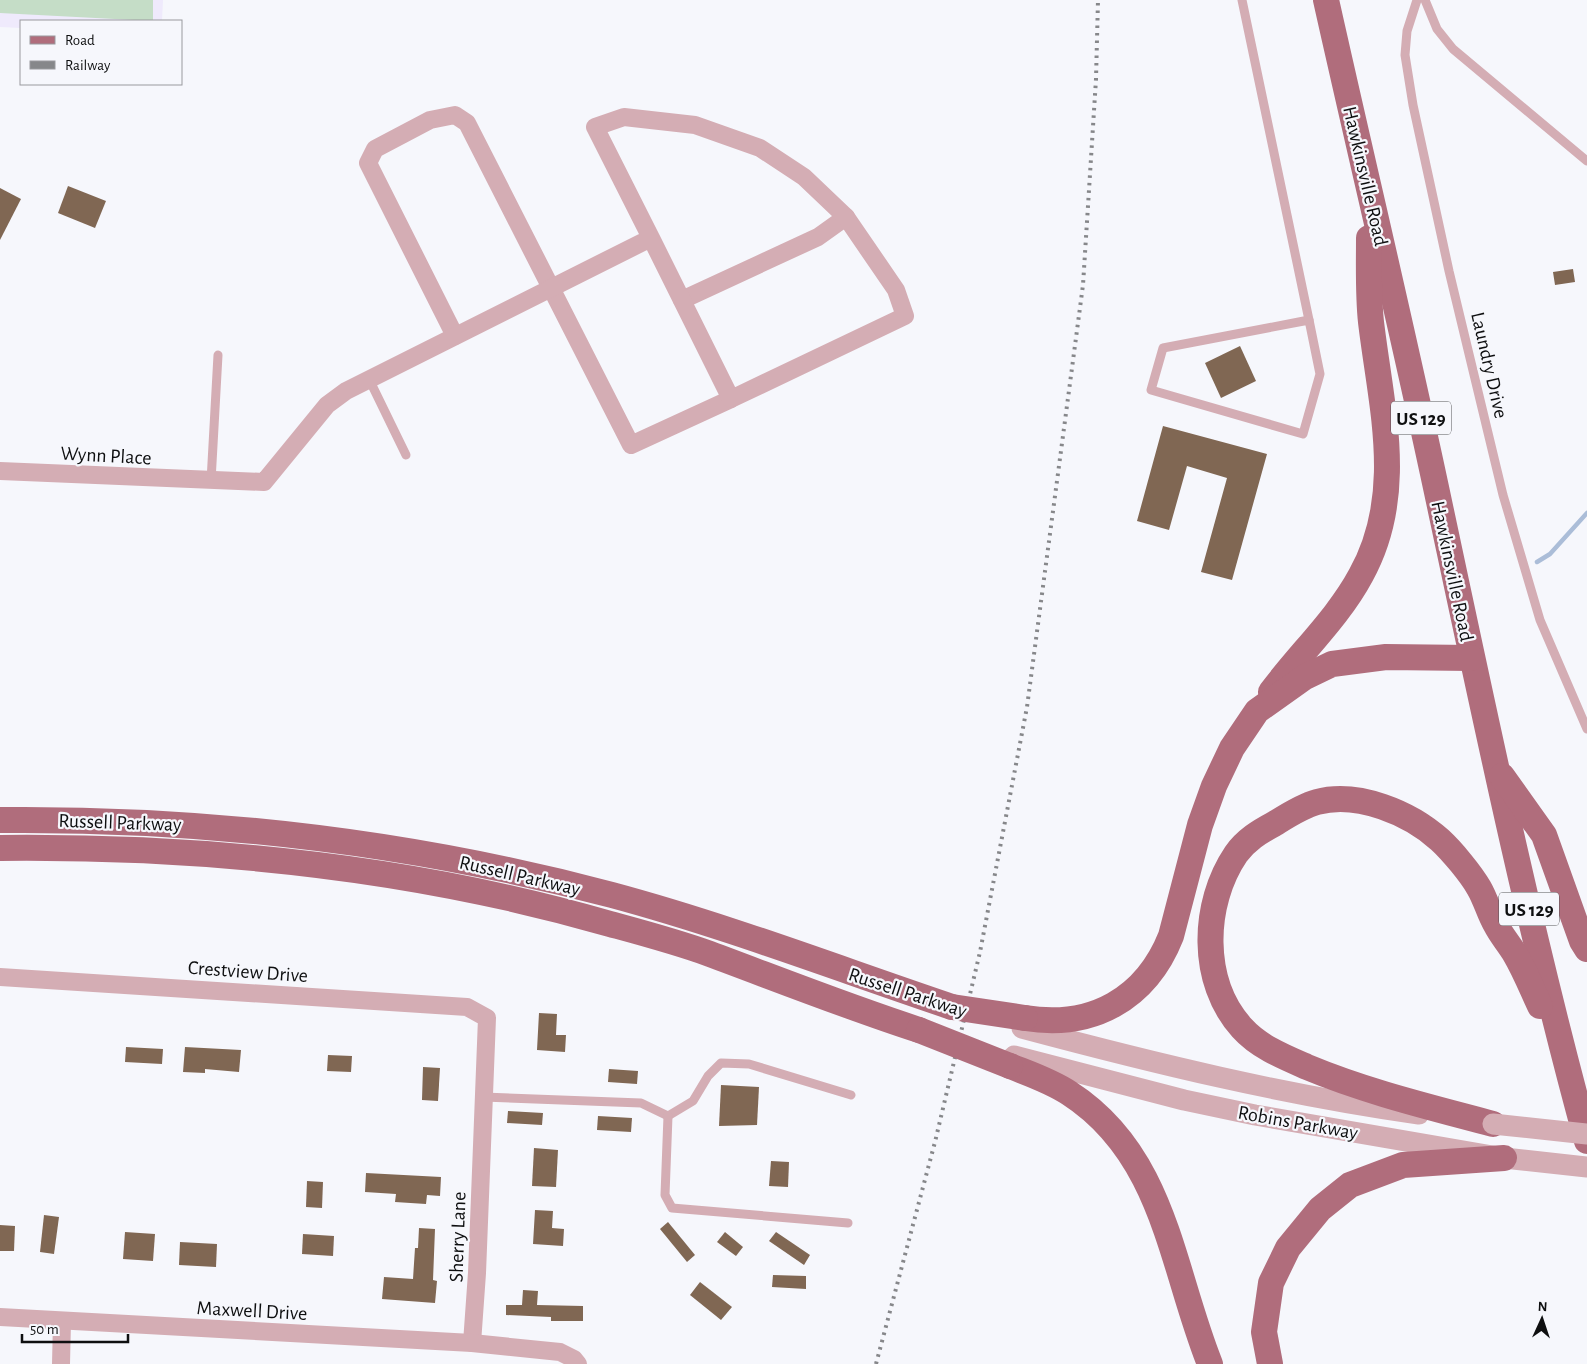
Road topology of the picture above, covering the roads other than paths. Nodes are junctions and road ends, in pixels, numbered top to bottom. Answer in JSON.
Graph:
{"nodes":[{"id":1,"x":1242,"y":0,"type":"edge"},
{"id":2,"x":1326,"y":0,"type":"edge"},
{"id":3,"x":1417,"y":0,"type":"edge"},
{"id":4,"x":1426,"y":0,"type":"edge"},
{"id":5,"x":1587,"y":161,"type":"edge"},
{"id":6,"x":1367,"y":177,"type":"junction"},
{"id":7,"x":846,"y":217,"type":"junction"},
{"id":8,"x":651,"y":238,"type":"junction"},
{"id":9,"x":551,"y":288,"type":"junction"},
{"id":10,"x":682,"y":300,"type":"junction"},
{"id":11,"x":1309,"y":320,"type":"junction"},
{"id":12,"x":455,"y":336,"type":"junction"},
{"id":13,"x":218,"y":355,"type":"dead end"},
{"id":14,"x":369,"y":379,"type":"junction"},
{"id":15,"x":731,"y":399,"type":"junction"},
{"id":16,"x":406,"y":455,"type":"dead end"},
{"id":17,"x":0,"y":471,"type":"edge"},
{"id":18,"x":211,"y":482,"type":"junction"},
{"id":19,"x":1471,"y":658,"type":"junction"},
{"id":20,"x":1257,"y":711,"type":"junction"},
{"id":21,"x":1587,"y":729,"type":"edge"},
{"id":22,"x":1494,"y":765,"type":"junction"},
{"id":23,"x":0,"y":820,"type":"edge"},
{"id":24,"x":0,"y":848,"type":"edge"},
{"id":25,"x":1587,"y":949,"type":"edge"},
{"id":26,"x":0,"y":978,"type":"edge"},
{"id":27,"x":487,"y":1022,"type":"joint"},
{"id":28,"x":1023,"y":1023,"type":"junction"},
{"id":29,"x":1563,"y":1053,"type":"junction"},
{"id":30,"x":1012,"y":1061,"type":"junction"},
{"id":31,"x":851,"y":1095,"type":"dead end"},
{"id":32,"x":484,"y":1097,"type":"junction"},
{"id":33,"x":668,"y":1116,"type":"junction"},
{"id":34,"x":1493,"y":1124,"type":"junction"},
{"id":35,"x":1587,"y":1134,"type":"edge"},
{"id":36,"x":1587,"y":1141,"type":"edge"},
{"id":37,"x":1504,"y":1158,"type":"junction"},
{"id":38,"x":1587,"y":1167,"type":"edge"},
{"id":39,"x":848,"y":1223,"type":"dead end"},
{"id":40,"x":0,"y":1317,"type":"edge"},
{"id":41,"x":62,"y":1321,"type":"junction"},
{"id":42,"x":472,"y":1343,"type":"junction"},
{"id":43,"x":61,"y":1364,"type":"edge"},
{"id":44,"x":578,"y":1364,"type":"edge"},
{"id":45,"x":1210,"y":1364,"type":"edge"},
{"id":46,"x":1270,"y":1364,"type":"edge"}],
"edges":[{"from":1,"to":11,"type":"lane"},
{"from":2,"to":6,"type":"main road","name":"Hawkinsville Road","number":"US 129"},
{"from":3,"to":21,"type":"lane","name":"Laundry Drive"},
{"from":4,"to":5,"type":"lane"},
{"from":6,"to":19,"type":"main road","name":"Hawkinsville Road","number":"US 129"},
{"from":6,"to":20,"type":"main road","name":"Russell Parkway"},
{"from":7,"to":8,"type":"street"},
{"from":7,"to":10,"type":"street"},
{"from":7,"to":15,"type":"street"},
{"from":8,"to":9,"type":"street"},
{"from":8,"to":10,"type":"street"},
{"from":9,"to":12,"type":"street"},
{"from":9,"to":12,"type":"street"},
{"from":9,"to":15,"type":"street"},
{"from":10,"to":15,"type":"street"},
{"from":11,"to":11,"type":"lane"},
{"from":12,"to":14,"type":"street"},
{"from":13,"to":18,"type":"lane"},
{"from":14,"to":16,"type":"lane"},
{"from":14,"to":18,"type":"street","name":"Wynn Place"},
{"from":17,"to":18,"type":"street","name":"Wynn Place"},
{"from":19,"to":20,"type":"main road"},
{"from":19,"to":22,"type":"main road","name":"Hawkinsville Road","number":"US 129"},
{"from":20,"to":28,"type":"main road","name":"Russell Parkway"},
{"from":22,"to":25,"type":"main road"},
{"from":22,"to":29,"type":"main road","name":"Hawkinsville Road","number":"US 129"},
{"from":23,"to":28,"type":"main road","name":"Russell Parkway","bridge":true},
{"from":24,"to":30,"type":"main road","name":"Russell Parkway","bridge":true},
{"from":26,"to":27,"type":"street","name":"Crestview Drive"},
{"from":27,"to":32,"type":"street","name":"Sherry Lane"},
{"from":28,"to":34,"type":"street","name":"Robins Parkway"},
{"from":29,"to":34,"type":"main road"},
{"from":29,"to":36,"type":"main road","name":"Hawkinsville Road","number":"US 129"},
{"from":30,"to":37,"type":"street","name":"Robins Parkway"},
{"from":30,"to":45,"type":"main road","name":"Russell Parkway"},
{"from":31,"to":33,"type":"lane"},
{"from":32,"to":33,"type":"lane"},
{"from":32,"to":42,"type":"street","name":"Sherry Lane"},
{"from":33,"to":39,"type":"lane"},
{"from":34,"to":35,"type":"street","name":"Robins Parkway","bridge":true},
{"from":37,"to":38,"type":"street","name":"Robins Parkway"},
{"from":37,"to":46,"type":"main road"},
{"from":40,"to":41,"type":"street","name":"Maxwell Drive"},
{"from":41,"to":42,"type":"street","name":"Maxwell Drive"},
{"from":41,"to":43,"type":"street"},
{"from":42,"to":44,"type":"street"}]}
